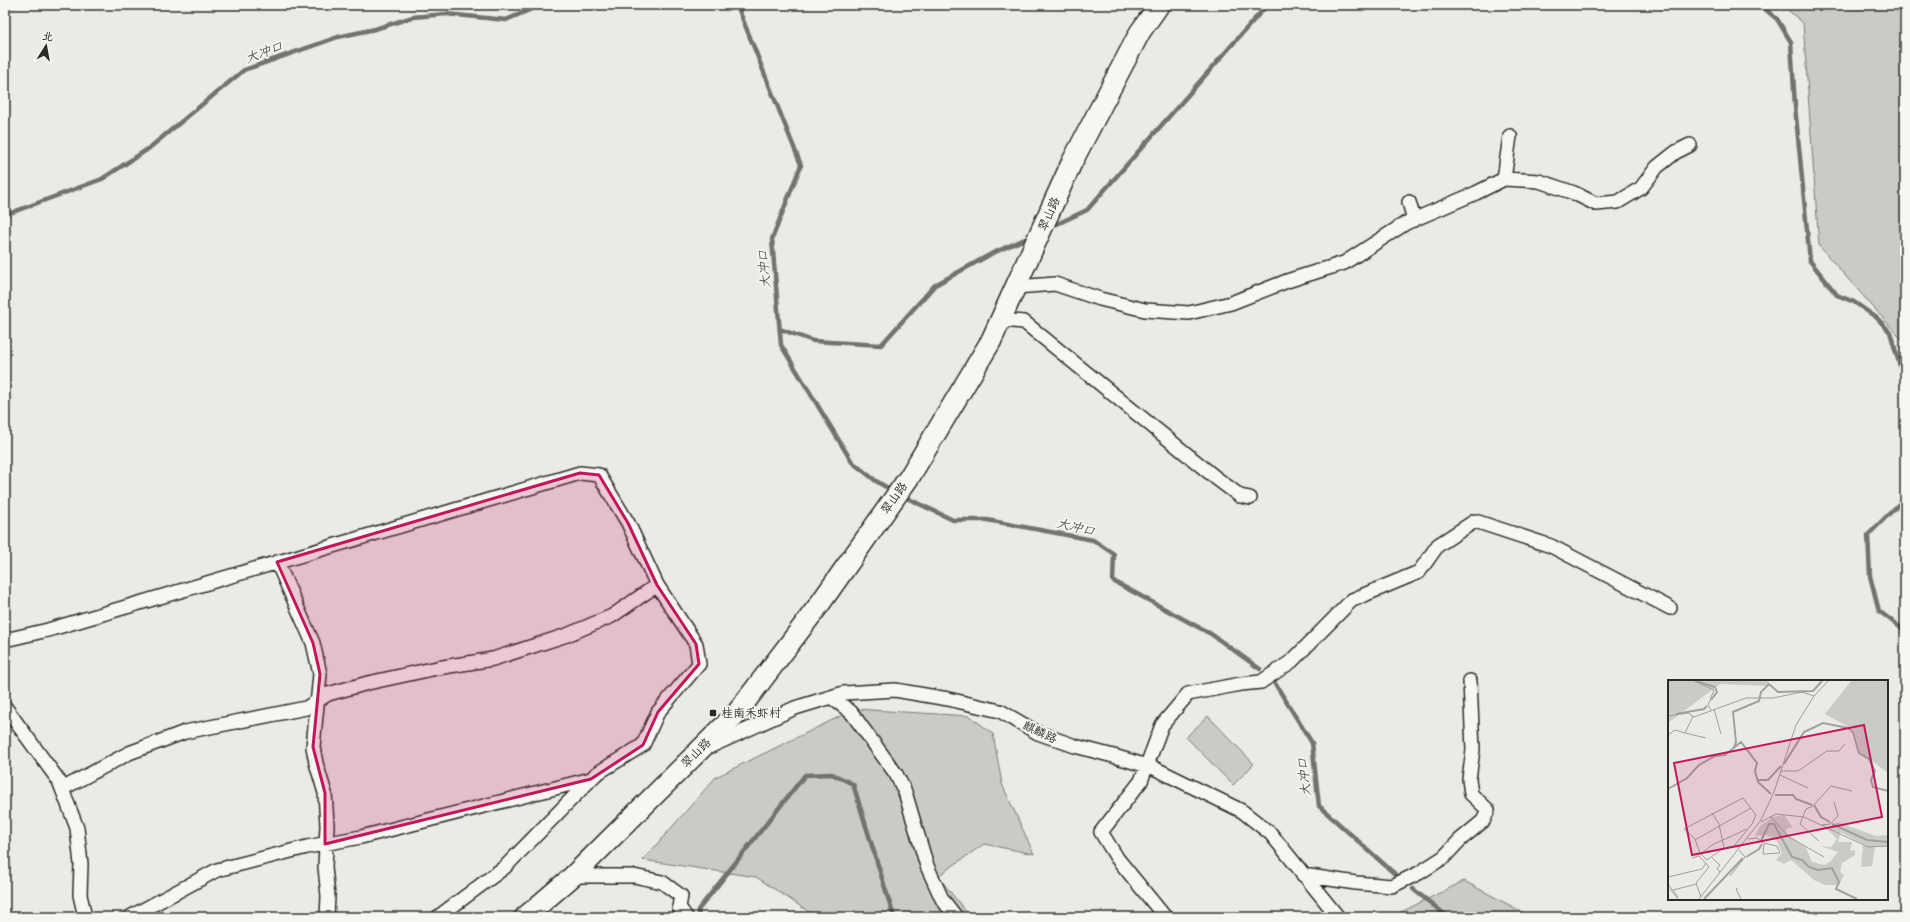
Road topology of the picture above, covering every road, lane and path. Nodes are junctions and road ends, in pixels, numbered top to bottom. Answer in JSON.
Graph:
{"nodes":[{"id":1,"x":1159,"y":5,"type":"edge"},
{"id":2,"x":1510,"y":136,"type":"dead end"},
{"id":3,"x":1690,"y":144,"type":"dead end"},
{"id":4,"x":1504,"y":179,"type":"junction"},
{"id":5,"x":1409,"y":202,"type":"dead end"},
{"id":6,"x":1414,"y":220,"type":"junction"},
{"id":7,"x":1016,"y":287,"type":"junction"},
{"id":8,"x":1001,"y":320,"type":"junction"},
{"id":9,"x":1250,"y":498,"type":"dead end"},
{"id":10,"x":277,"y":562,"type":"junction"},
{"id":11,"x":658,"y":585,"type":"junction"},
{"id":12,"x":1670,"y":608,"type":"dead end"},
{"id":13,"x":5,"y":640,"type":"edge"},
{"id":14,"x":1470,"y":681,"type":"dead end"},
{"id":15,"x":831,"y":697,"type":"junction"},
{"id":16,"x":318,"y":700,"type":"junction"},
{"id":17,"x":5,"y":707,"type":"edge"},
{"id":18,"x":698,"y":752,"type":"junction"},
{"id":19,"x":1147,"y":766,"type":"junction"},
{"id":20,"x":591,"y":779,"type":"junction"},
{"id":21,"x":62,"y":789,"type":"junction"},
{"id":22,"x":325,"y":844,"type":"junction"},
{"id":23,"x":1303,"y":875,"type":"junction"},
{"id":24,"x":573,"y":876,"type":"junction"},
{"id":25,"x":85,"y":917,"type":"edge"},
{"id":26,"x":130,"y":917,"type":"edge"},
{"id":27,"x":327,"y":917,"type":"edge"},
{"id":28,"x":438,"y":917,"type":"edge"},
{"id":29,"x":525,"y":917,"type":"edge"},
{"id":30,"x":686,"y":917,"type":"edge"},
{"id":31,"x":956,"y":917,"type":"edge"},
{"id":32,"x":1165,"y":917,"type":"edge"},
{"id":33,"x":1338,"y":917,"type":"edge"}],
"edges":[{"from":1,"to":7,"type":"main road","name":"翠山路"},
{"from":2,"to":4,"type":"street"},
{"from":3,"to":4,"type":"street"},
{"from":4,"to":6,"type":"street"},
{"from":5,"to":6,"type":"street"},
{"from":6,"to":7,"type":"street"},
{"from":7,"to":8,"type":"main road","name":"翠山路"},
{"from":8,"to":9,"type":"street"},
{"from":8,"to":18,"type":"main road","name":"翠山路"},
{"from":10,"to":11,"type":"street"},
{"from":10,"to":13,"type":"street"},
{"from":10,"to":16,"type":"street"},
{"from":11,"to":16,"type":"street"},
{"from":11,"to":20,"type":"street"},
{"from":12,"to":19,"type":"street"},
{"from":14,"to":23,"type":"street"},
{"from":15,"to":18,"type":"street","name":"麒麟路"},
{"from":15,"to":19,"type":"street","name":"麒麟路"},
{"from":15,"to":31,"type":"street"},
{"from":16,"to":21,"type":"street"},
{"from":16,"to":22,"type":"street"},
{"from":17,"to":21,"type":"street"},
{"from":18,"to":24,"type":"main road","name":"翠山路"},
{"from":19,"to":23,"type":"street","name":"麒麟路"},
{"from":19,"to":32,"type":"street"},
{"from":20,"to":22,"type":"street"},
{"from":20,"to":28,"type":"street"},
{"from":21,"to":25,"type":"street"},
{"from":22,"to":26,"type":"street"},
{"from":22,"to":27,"type":"street"},
{"from":23,"to":33,"type":"street","name":"麒麟路"},
{"from":24,"to":29,"type":"main road","name":"翠山路"},
{"from":24,"to":30,"type":"street"}]}
